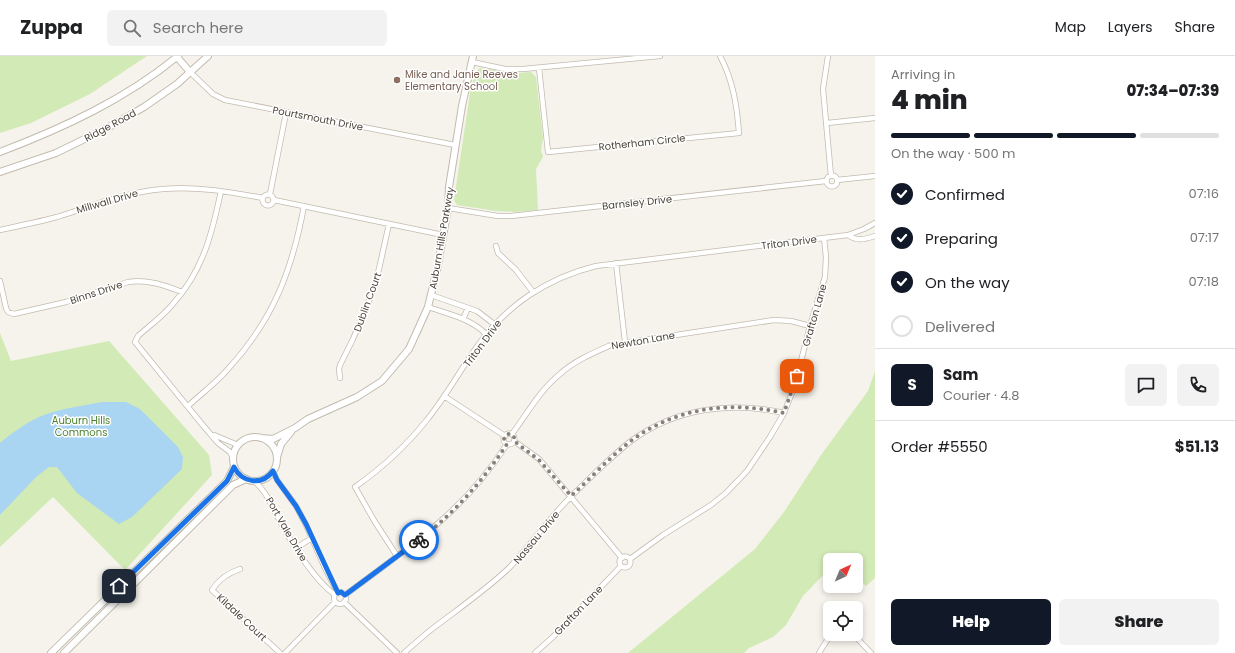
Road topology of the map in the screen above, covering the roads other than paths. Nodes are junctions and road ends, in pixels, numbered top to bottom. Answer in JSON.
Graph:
{"nodes":[{"id":1,"x":178,"y":56,"type":"edge"},
{"id":2,"x":208,"y":56,"type":"edge"},
{"id":3,"x":660,"y":56,"type":"edge"},
{"id":4,"x":720,"y":56,"type":"edge"},
{"id":5,"x":828,"y":56,"type":"edge"},
{"id":6,"x":472,"y":59,"type":"edge"},
{"id":7,"x":539,"y":68,"type":"junction"},
{"id":8,"x":190,"y":72,"type":"junction"},
{"id":9,"x":286,"y":113,"type":"junction"},
{"id":10,"x":875,"y":118,"type":"edge"},
{"id":11,"x":826,"y":124,"type":"junction"},
{"id":12,"x":455,"y":145,"type":"junction"},
{"id":13,"x":0,"y":152,"type":"edge"},
{"id":14,"x":0,"y":172,"type":"edge"},
{"id":15,"x":831,"y":176,"type":"junction"},
{"id":16,"x":875,"y":176,"type":"edge"},
{"id":17,"x":837,"y":180,"type":"junction"},
{"id":18,"x":826,"y":181,"type":"junction"},
{"id":19,"x":221,"y":191,"type":"junction"},
{"id":20,"x":270,"y":194,"type":"junction"},
{"id":21,"x":263,"y":198,"type":"junction"},
{"id":22,"x":274,"y":200,"type":"junction"},
{"id":23,"x":304,"y":206,"type":"junction"},
{"id":24,"x":448,"y":208,"type":"junction"},
{"id":25,"x":875,"y":223,"type":"edge"},
{"id":26,"x":389,"y":224,"type":"junction"},
{"id":27,"x":0,"y":230,"type":"edge"},
{"id":28,"x":443,"y":235,"type":"junction"},
{"id":29,"x":848,"y":235,"type":"junction"},
{"id":30,"x":875,"y":236,"type":"edge"},
{"id":31,"x":824,"y":238,"type":"junction"},
{"id":32,"x":496,"y":246,"type":"dead end"},
{"id":33,"x":616,"y":263,"type":"junction"},
{"id":34,"x":0,"y":281,"type":"edge"},
{"id":35,"x":182,"y":292,"type":"junction"},
{"id":36,"x":533,"y":292,"type":"junction"},
{"id":37,"x":431,"y":295,"type":"junction"},
{"id":38,"x":428,"y":307,"type":"junction"},
{"id":39,"x":468,"y":308,"type":"junction"},
{"id":40,"x":463,"y":319,"type":"junction"},
{"id":41,"x":494,"y":324,"type":"junction"},
{"id":42,"x":810,"y":326,"type":"junction"},
{"id":43,"x":486,"y":334,"type":"junction"},
{"id":44,"x":625,"y":342,"type":"junction"},
{"id":45,"x":340,"y":378,"type":"dead end"},
{"id":46,"x":444,"y":396,"type":"junction"},
{"id":47,"x":188,"y":406,"type":"junction"},
{"id":48,"x":784,"y":413,"type":"junction"},
{"id":49,"x":295,"y":428,"type":"junction"},
{"id":50,"x":211,"y":434,"type":"junction"},
{"id":51,"x":512,"y":434,"type":"junction"},
{"id":52,"x":505,"y":436,"type":"junction"},
{"id":53,"x":261,"y":438,"type":"junction"},
{"id":54,"x":514,"y":441,"type":"junction"},
{"id":55,"x":507,"y":444,"type":"junction"},
{"id":56,"x":238,"y":445,"type":"junction"},
{"id":57,"x":233,"y":458,"type":"junction"},
{"id":58,"x":276,"y":459,"type":"junction"},
{"id":59,"x":234,"y":467,"type":"junction"},
{"id":60,"x":273,"y":471,"type":"junction"},
{"id":61,"x":246,"y":479,"type":"junction"},
{"id":62,"x":254,"y":481,"type":"junction"},
{"id":63,"x":571,"y":496,"type":"junction"},
{"id":64,"x":312,"y":538,"type":"junction"},
{"id":65,"x":296,"y":548,"type":"junction"},
{"id":66,"x":398,"y":556,"type":"junction"},
{"id":67,"x":622,"y":558,"type":"junction"},
{"id":68,"x":630,"y":559,"type":"junction"},
{"id":69,"x":622,"y":566,"type":"junction"},
{"id":70,"x":240,"y":569,"type":"dead end"},
{"id":71,"x":336,"y":594,"type":"junction"},
{"id":72,"x":345,"y":595,"type":"junction"},
{"id":73,"x":335,"y":602,"type":"junction"},
{"id":74,"x":344,"y":602,"type":"junction"},
{"id":75,"x":827,"y":641,"type":"edge"},
{"id":76,"x":860,"y":641,"type":"edge"},
{"id":77,"x":51,"y":653,"type":"edge"},
{"id":78,"x":64,"y":653,"type":"edge"},
{"id":79,"x":280,"y":653,"type":"edge"},
{"id":80,"x":285,"y":653,"type":"edge"},
{"id":81,"x":396,"y":653,"type":"edge"},
{"id":82,"x":404,"y":653,"type":"edge"},
{"id":83,"x":535,"y":653,"type":"edge"},
{"id":84,"x":819,"y":653,"type":"edge"},
{"id":85,"x":871,"y":653,"type":"edge"}],
"edges":[{"from":1,"to":8,"type":"street"},
{"from":1,"to":13,"type":"street","name":"Ridge Road"},
{"from":2,"to":8,"type":"street","name":"Ridge Road"},
{"from":3,"to":7,"type":"street"},
{"from":4,"to":7,"type":"street","name":"Rotherham Circle"},
{"from":5,"to":11,"type":"street"},
{"from":6,"to":7,"type":"street"},
{"from":6,"to":12,"type":"street","name":"Auburn Hills Parkway"},
{"from":8,"to":9,"type":"street","name":"Pourtsmouth Drive"},
{"from":8,"to":14,"type":"street","name":"Ridge Road"},
{"from":9,"to":12,"type":"street","name":"Pourtsmouth Drive"},
{"from":9,"to":20,"type":"street"},
{"from":10,"to":11,"type":"street"},
{"from":11,"to":15,"type":"street"},
{"from":12,"to":24,"type":"street","name":"Auburn Hills Parkway"},
{"from":15,"to":17,"type":"street"},
{"from":15,"to":18,"type":"street"},
{"from":16,"to":17,"type":"street","name":"Barnsley Drive"},
{"from":17,"to":18,"type":"street","name":"Barnsley Drive"},
{"from":18,"to":24,"type":"street","name":"Barnsley Drive"},
{"from":19,"to":21,"type":"street","name":"Millwall Drive"},
{"from":19,"to":27,"type":"street","name":"Millwall Drive"},
{"from":19,"to":35,"type":"street"},
{"from":20,"to":21,"type":"street"},
{"from":20,"to":22,"type":"street"},
{"from":21,"to":22,"type":"street","name":"Millwall Drive"},
{"from":22,"to":23,"type":"street","name":"Millwall Drive"},
{"from":23,"to":26,"type":"street","name":"Millwall Drive"},
{"from":23,"to":47,"type":"street"},
{"from":24,"to":28,"type":"street","name":"Auburn Hills Parkway"},
{"from":25,"to":29,"type":"street","name":"Triton Drive"},
{"from":26,"to":28,"type":"street","name":"Millwall Drive"},
{"from":26,"to":45,"type":"street","name":"Dublin Court"},
{"from":28,"to":37,"type":"street","name":"Auburn Hills Parkway"},
{"from":29,"to":30,"type":"street","name":"Triton Drive"},
{"from":29,"to":31,"type":"street","name":"Triton Drive"},
{"from":31,"to":33,"type":"street","name":"Triton Drive"},
{"from":31,"to":42,"type":"street","name":"Grafton Lane"},
{"from":32,"to":36,"type":"street"},
{"from":33,"to":36,"type":"street","name":"Triton Drive"},
{"from":33,"to":44,"type":"street"},
{"from":34,"to":35,"type":"street","name":"Binns Drive"},
{"from":35,"to":47,"type":"street"},
{"from":36,"to":41,"type":"street","name":"Triton Drive"},
{"from":37,"to":38,"type":"street","name":"Auburn Hills Parkway"},
{"from":37,"to":39,"type":"street"},
{"from":38,"to":40,"type":"street"},
{"from":38,"to":49,"type":"street","name":"Auburn Hills Parkway"},
{"from":39,"to":40,"type":"street"},
{"from":39,"to":41,"type":"street"},
{"from":40,"to":43,"type":"street"},
{"from":41,"to":43,"type":"street","name":"Triton Drive"},
{"from":42,"to":44,"type":"street","name":"Newton Lane"},
{"from":42,"to":48,"type":"street","name":"Grafton Lane"},
{"from":43,"to":46,"type":"street","name":"Triton Drive"},
{"from":44,"to":51,"type":"street","name":"Newton Lane"},
{"from":46,"to":52,"type":"street"},
{"from":46,"to":66,"type":"street","name":"Triton Drive"},
{"from":47,"to":50,"type":"street"},
{"from":48,"to":63,"type":"street","name":"Nassau Drive"},
{"from":48,"to":68,"type":"street","name":"Grafton Lane"},
{"from":49,"to":53,"type":"street","name":"Auburn Hills Parkway"},
{"from":49,"to":58,"type":"street","name":"Auburn Hills Parkway"},
{"from":50,"to":56,"type":"street"},
{"from":50,"to":57,"type":"street"},
{"from":51,"to":52,"type":"street"},
{"from":51,"to":54,"type":"street"},
{"from":52,"to":55,"type":"street"},
{"from":53,"to":56,"type":"street"},
{"from":53,"to":58,"type":"street"},
{"from":54,"to":55,"type":"street"},
{"from":54,"to":63,"type":"street"},
{"from":55,"to":66,"type":"street"},
{"from":56,"to":57,"type":"street"},
{"from":57,"to":59,"type":"street"},
{"from":58,"to":60,"type":"street"},
{"from":59,"to":61,"type":"street"},
{"from":59,"to":77,"type":"street"},
{"from":60,"to":62,"type":"street"},
{"from":60,"to":64,"type":"street","name":"Port Vale Drive"},
{"from":61,"to":62,"type":"street"},
{"from":61,"to":78,"type":"street"},
{"from":62,"to":65,"type":"street","name":"Port Vale Drive"},
{"from":63,"to":67,"type":"street"},
{"from":63,"to":82,"type":"street","name":"Nassau Drive"},
{"from":64,"to":65,"type":"street"},
{"from":64,"to":71,"type":"street","name":"Port Vale Drive"},
{"from":65,"to":71,"type":"street","name":"Port Vale Drive"},
{"from":66,"to":72,"type":"street"},
{"from":67,"to":68,"type":"street"},
{"from":67,"to":69,"type":"street"},
{"from":68,"to":69,"type":"street"},
{"from":69,"to":83,"type":"street","name":"Grafton Lane"},
{"from":70,"to":79,"type":"street","name":"Kildale Court"},
{"from":71,"to":72,"type":"street"},
{"from":71,"to":73,"type":"street"},
{"from":72,"to":74,"type":"street"},
{"from":73,"to":74,"type":"street"},
{"from":73,"to":80,"type":"street"},
{"from":74,"to":81,"type":"street"},
{"from":75,"to":84,"type":"street"},
{"from":76,"to":85,"type":"street"}]}
